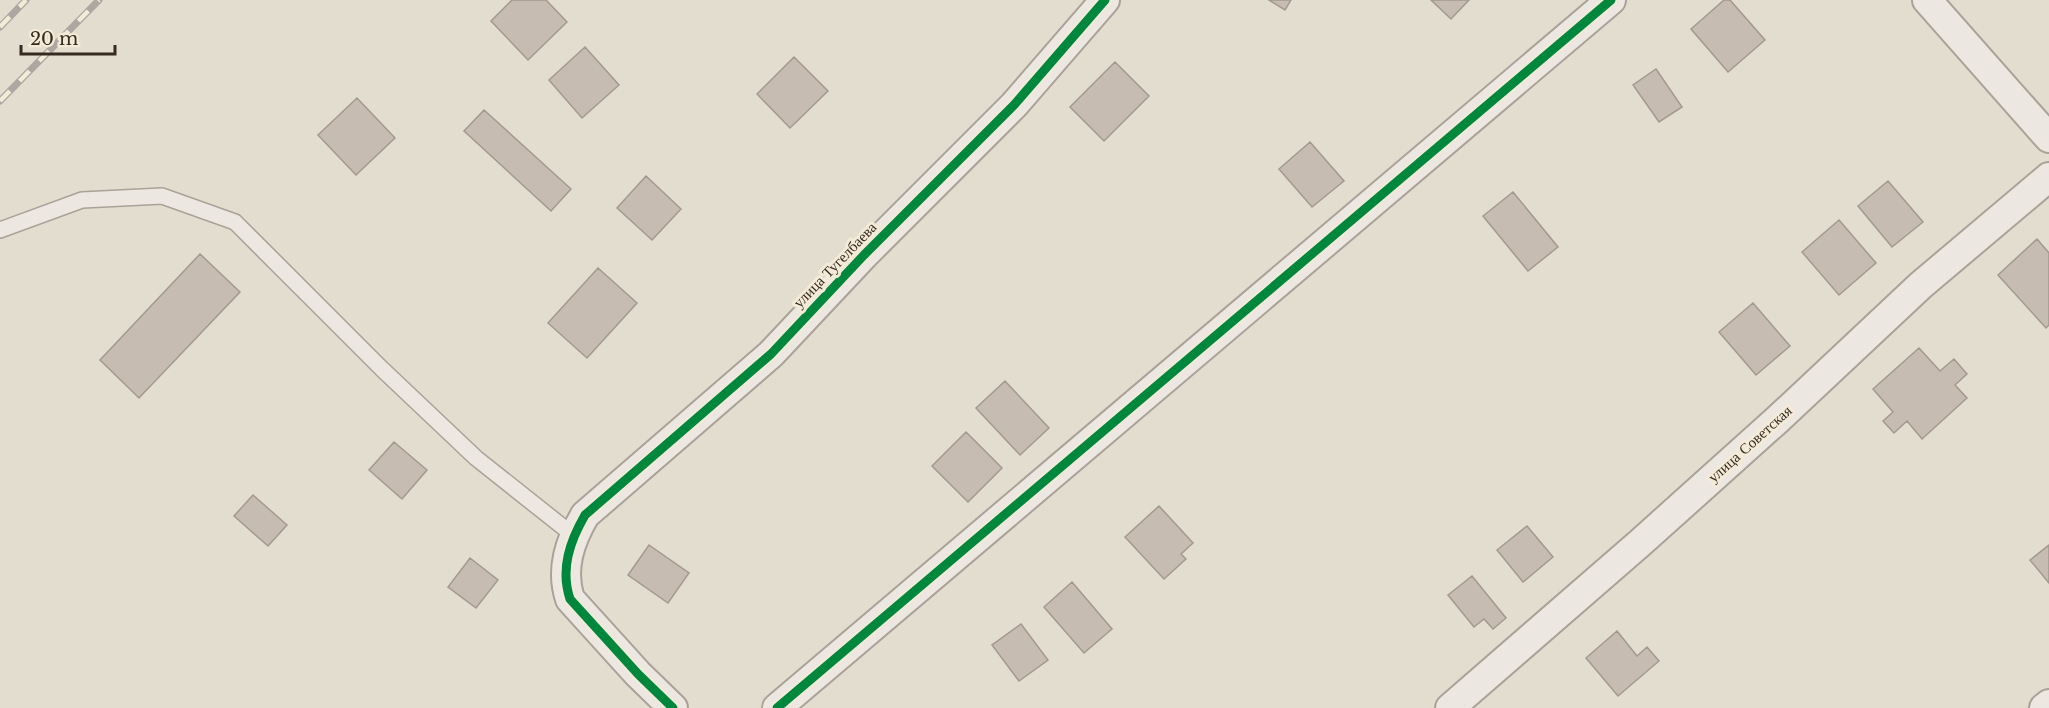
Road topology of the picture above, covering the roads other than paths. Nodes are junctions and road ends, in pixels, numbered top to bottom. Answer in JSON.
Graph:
{"nodes":[{"id":1,"x":1105,"y":0,"type":"edge"},
{"id":2,"x":1611,"y":0,"type":"edge"},
{"id":3,"x":1927,"y":0,"type":"edge"},
{"id":4,"x":2049,"y":138,"type":"edge"},
{"id":5,"x":2049,"y":177,"type":"edge"},
{"id":6,"x":0,"y":230,"type":"edge"},
{"id":7,"x":573,"y":535,"type":"junction"},
{"id":8,"x":2049,"y":704,"type":"edge"},
{"id":9,"x":673,"y":708,"type":"edge"},
{"id":10,"x":777,"y":708,"type":"edge"},
{"id":11,"x":1450,"y":708,"type":"edge"},
{"id":12,"x":2044,"y":708,"type":"edge"}],
"edges":[{"from":1,"to":7,"type":"street","name":"улица Тугелбаева"},
{"from":2,"to":10,"type":"street"},
{"from":3,"to":4,"type":"street"},
{"from":5,"to":11,"type":"street","name":"улица Советская"},
{"from":6,"to":7,"type":"lane"},
{"from":7,"to":9,"type":"street"},
{"from":8,"to":12,"type":"street"}]}
